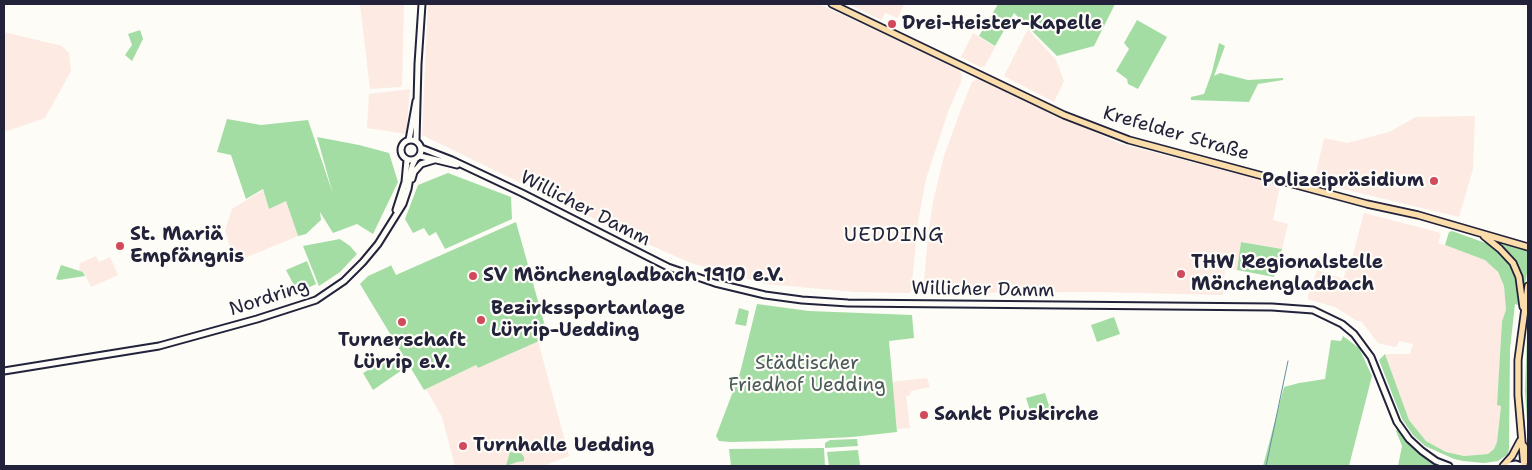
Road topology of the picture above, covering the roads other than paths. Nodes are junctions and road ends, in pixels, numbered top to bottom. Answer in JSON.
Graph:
{"nodes":[{"id":1,"x":422,"y":4,"type":"edge"},
{"id":2,"x":832,"y":4,"type":"edge"},
{"id":3,"x":417,"y":98,"type":"junction"},
{"id":4,"x":409,"y":140,"type":"junction"},
{"id":5,"x":416,"y":142,"type":"junction"},
{"id":6,"x":421,"y":148,"type":"junction"},
{"id":7,"x":420,"y":156,"type":"junction"},
{"id":8,"x":437,"y":159,"type":"junction"},
{"id":9,"x":407,"y":160,"type":"junction"},
{"id":10,"x":415,"y":160,"type":"junction"},
{"id":11,"x":465,"y":167,"type":"junction"},
{"id":12,"x":408,"y":188,"type":"junction"},
{"id":13,"x":395,"y":216,"type":"junction"},
{"id":14,"x":1480,"y":233,"type":"junction"},
{"id":15,"x":1528,"y":247,"type":"edge"},
{"id":16,"x":1528,"y":286,"type":"edge"},
{"id":17,"x":1523,"y":314,"type":"junction"},
{"id":18,"x":4,"y":371,"type":"edge"},
{"id":19,"x":1521,"y":440,"type":"junction"},
{"id":20,"x":1528,"y":461,"type":"edge"},
{"id":21,"x":1448,"y":466,"type":"edge"},
{"id":22,"x":1503,"y":466,"type":"edge"},
{"id":23,"x":1523,"y":466,"type":"edge"}],
"edges":[{"from":1,"to":3,"type":"main road"},
{"from":2,"to":14,"type":"main road","name":"Krefelder Straße"},
{"from":3,"to":4,"type":"main road"},
{"from":3,"to":5,"type":"main road"},
{"from":4,"to":5,"type":"main road"},
{"from":4,"to":9,"type":"main road"},
{"from":5,"to":6,"type":"main road"},
{"from":6,"to":7,"type":"main road"},
{"from":6,"to":11,"type":"main road","name":"Willicher Damm"},
{"from":7,"to":8,"type":"main road","name":"Willicher Damm"},
{"from":7,"to":10,"type":"main road"},
{"from":8,"to":11,"type":"main road","name":"Willicher Damm"},
{"from":8,"to":12,"type":"main road"},
{"from":9,"to":10,"type":"main road"},
{"from":9,"to":13,"type":"main road","name":"Nordring"},
{"from":10,"to":12,"type":"main road","name":"Nordring"},
{"from":11,"to":21,"type":"main road","name":"Willicher Damm"},
{"from":12,"to":13,"type":"main road","name":"Nordring"},
{"from":13,"to":18,"type":"main road","name":"Nordring"},
{"from":14,"to":15,"type":"main road","name":"Krefelder Straße"},
{"from":14,"to":17,"type":"main road"},
{"from":16,"to":17,"type":"main road"},
{"from":17,"to":19,"type":"main road"},
{"from":19,"to":20,"type":"main road"},
{"from":19,"to":22,"type":"main road"},
{"from":19,"to":23,"type":"main road"},
{"from":22,"to":23,"type":"main road"}]}
